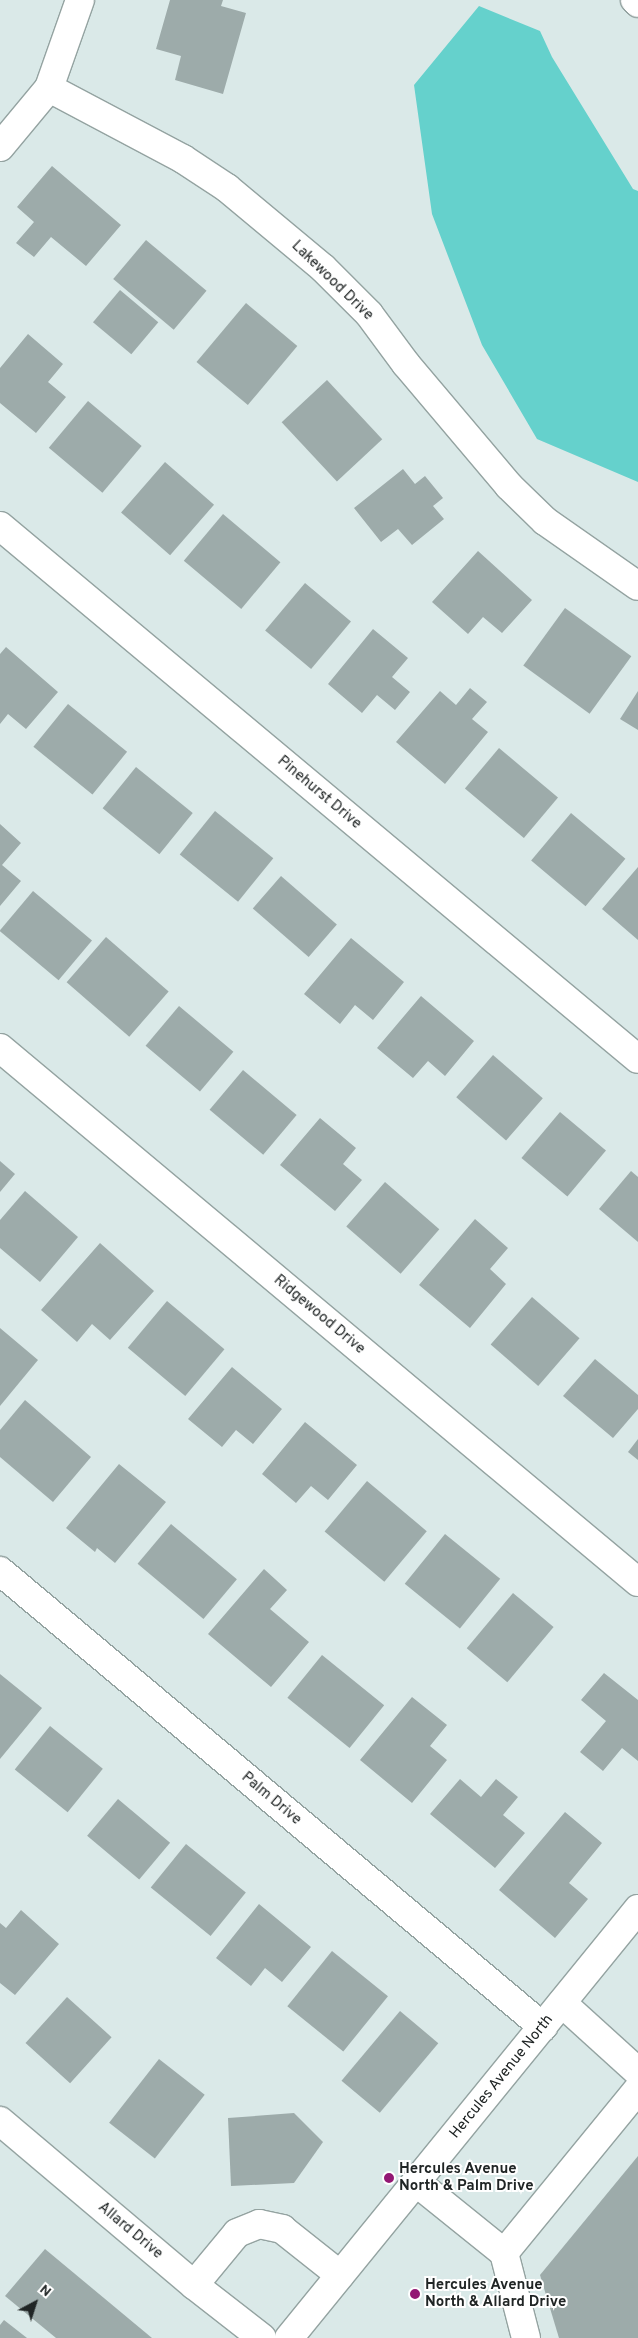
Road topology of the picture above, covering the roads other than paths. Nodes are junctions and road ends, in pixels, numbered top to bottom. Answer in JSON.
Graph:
{"nodes":[{"id":1,"x":80,"y":0,"type":"edge"},
{"id":2,"x":634,"y":0,"type":"edge"},
{"id":3,"x":638,"y":3,"type":"edge"},
{"id":4,"x":49,"y":88,"type":"junction"},
{"id":5,"x":0,"y":147,"type":"edge"},
{"id":6,"x":0,"y":526,"type":"edge"},
{"id":7,"x":638,"y":586,"type":"edge"},
{"id":8,"x":0,"y":1048,"type":"edge"},
{"id":9,"x":638,"y":1059,"type":"edge"},
{"id":10,"x":0,"y":1571,"type":"edge"},
{"id":11,"x":638,"y":1582,"type":"edge"},
{"id":12,"x":638,"y":1909,"type":"edge"},
{"id":13,"x":562,"y":2003,"type":"junction"},
{"id":14,"x":543,"y":2027,"type":"junction"},
{"id":15,"x":638,"y":2072,"type":"edge"},
{"id":16,"x":638,"y":2089,"type":"edge"},
{"id":17,"x":0,"y":2121,"type":"edge"},
{"id":18,"x":416,"y":2182,"type":"junction"},
{"id":19,"x":504,"y":2253,"type":"junction"},
{"id":20,"x":340,"y":2275,"type":"junction"},
{"id":21,"x":194,"y":2285,"type":"junction"},
{"id":22,"x":262,"y":2338,"type":"edge"},
{"id":23,"x":289,"y":2338,"type":"edge"},
{"id":24,"x":526,"y":2338,"type":"edge"}],
"edges":[{"from":1,"to":4,"type":"street"},
{"from":2,"to":3,"type":"street"},
{"from":4,"to":5,"type":"street"},
{"from":4,"to":7,"type":"street","name":"Lakewood Drive"},
{"from":6,"to":9,"type":"street","name":"Pinehurst Drive"},
{"from":8,"to":11,"type":"street","name":"Ridgewood Drive"},
{"from":10,"to":14,"type":"street","name":"Palm Drive"},
{"from":12,"to":13,"type":"street","name":"Hercules Avenue North"},
{"from":13,"to":14,"type":"street","name":"Hercules Avenue North"},
{"from":13,"to":15,"type":"street"},
{"from":14,"to":18,"type":"street","name":"Hercules Avenue North"},
{"from":16,"to":19,"type":"street"},
{"from":17,"to":21,"type":"street","name":"Allard Drive"},
{"from":18,"to":19,"type":"street"},
{"from":18,"to":20,"type":"street","name":"Hercules Avenue North"},
{"from":19,"to":24,"type":"street"},
{"from":20,"to":21,"type":"street"},
{"from":20,"to":23,"type":"street","name":"Hercules Avenue North"},
{"from":21,"to":22,"type":"street","name":"Allard Drive"}]}
